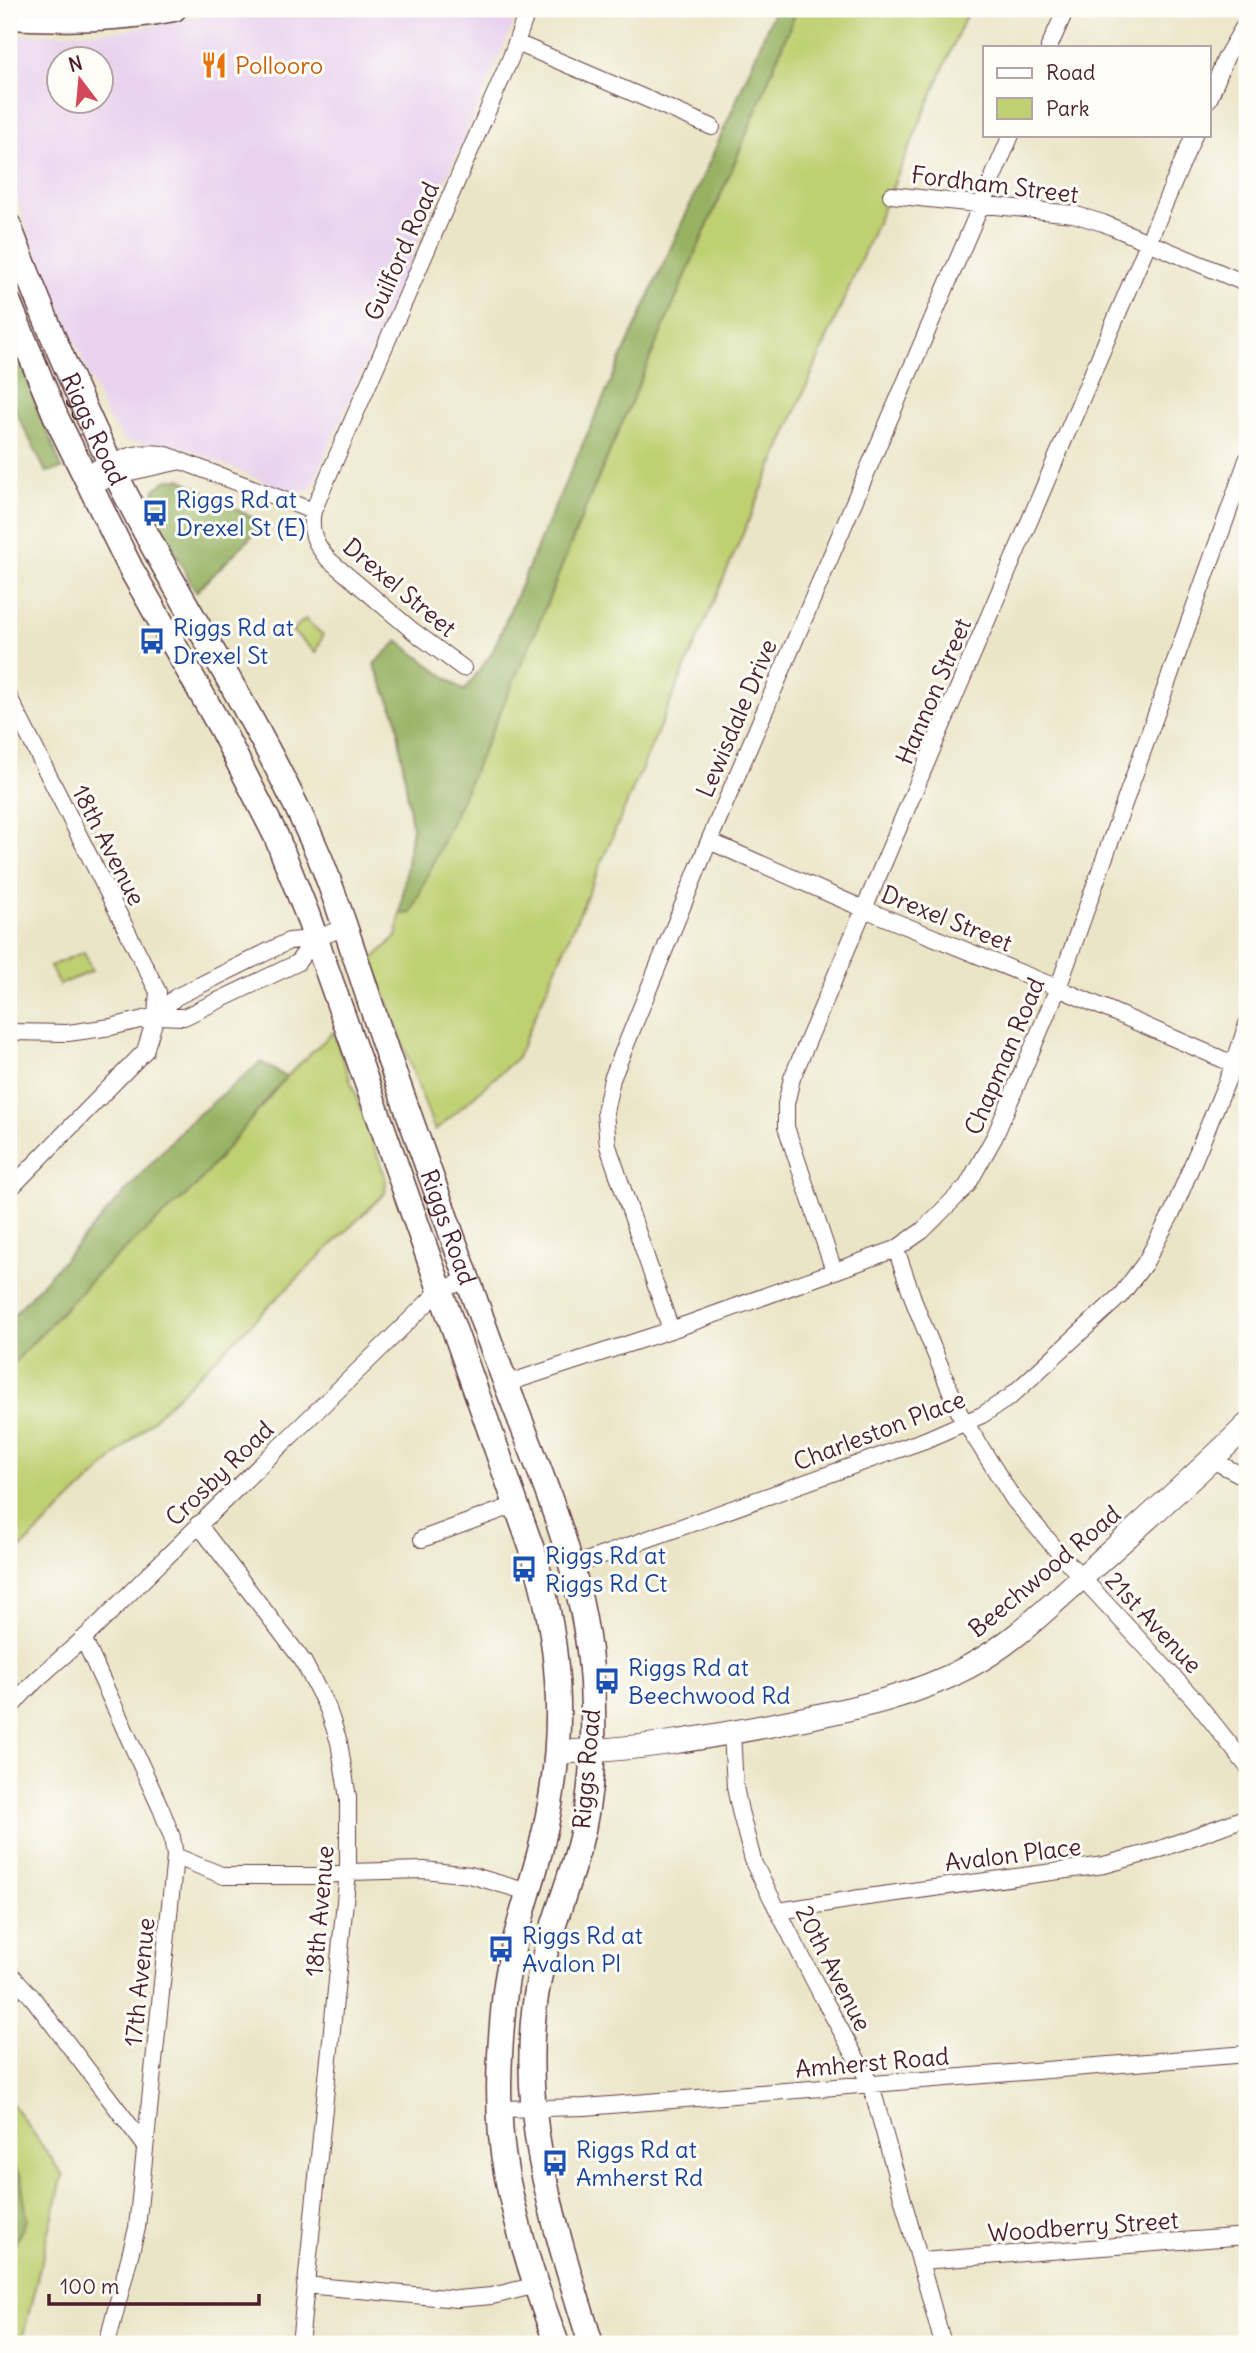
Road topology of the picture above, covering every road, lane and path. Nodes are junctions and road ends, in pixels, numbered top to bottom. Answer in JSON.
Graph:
{"nodes":[{"id":1,"x":174,"y":9,"type":"edge"},
{"id":2,"x":528,"y":9,"type":"edge"},
{"id":3,"x":1066,"y":9,"type":"edge"},
{"id":4,"x":9,"y":17,"type":"edge"},
{"id":5,"x":44,"y":19,"type":"junction"},
{"id":6,"x":1247,"y":21,"type":"edge"},
{"id":7,"x":9,"y":24,"type":"edge"},
{"id":8,"x":517,"y":43,"type":"junction"},
{"id":9,"x":1049,"y":46,"type":"edge"},
{"id":10,"x":1210,"y":97,"type":"edge"},
{"id":11,"x":712,"y":127,"type":"dead end"},
{"id":12,"x":1011,"y":136,"type":"edge"},
{"id":13,"x":1194,"y":136,"type":"edge"},
{"id":14,"x":891,"y":195,"type":"dead end"},
{"id":15,"x":980,"y":205,"type":"junction"},
{"id":16,"x":9,"y":226,"type":"edge"},
{"id":17,"x":1150,"y":242,"type":"junction"},
{"id":18,"x":1247,"y":284,"type":"edge"},
{"id":19,"x":9,"y":303,"type":"edge"},
{"id":20,"x":1247,"y":460,"type":"edge"},
{"id":21,"x":114,"y":468,"type":"junction"},
{"id":22,"x":89,"y":480,"type":"junction"},
{"id":23,"x":313,"y":511,"type":"junction"},
{"id":24,"x":463,"y":668,"type":"dead end"},
{"id":25,"x":9,"y":697,"type":"edge"},
{"id":26,"x":709,"y":841,"type":"junction"},
{"id":27,"x":864,"y":909,"type":"junction"},
{"id":28,"x":345,"y":927,"type":"junction"},
{"id":29,"x":314,"y":939,"type":"junction"},
{"id":30,"x":1058,"y":988,"type":"junction"},
{"id":31,"x":156,"y":1016,"type":"junction"},
{"id":32,"x":1247,"y":1024,"type":"edge"},
{"id":33,"x":9,"y":1032,"type":"edge"},
{"id":34,"x":1241,"y":1067,"type":"edge"},
{"id":35,"x":9,"y":1190,"type":"edge"},
{"id":36,"x":896,"y":1249,"type":"junction"},
{"id":37,"x":834,"y":1271,"type":"junction"},
{"id":38,"x":468,"y":1280,"type":"junction"},
{"id":39,"x":440,"y":1290,"type":"junction"},
{"id":40,"x":671,"y":1330,"type":"junction"},
{"id":41,"x":505,"y":1384,"type":"junction"},
{"id":42,"x":965,"y":1424,"type":"junction"},
{"id":43,"x":1247,"y":1425,"type":"edge"},
{"id":44,"x":1212,"y":1460,"type":"junction"},
{"id":45,"x":1247,"y":1478,"type":"edge"},
{"id":46,"x":515,"y":1505,"type":"junction"},
{"id":47,"x":198,"y":1524,"type":"junction"},
{"id":48,"x":422,"y":1539,"type":"dead end"},
{"id":49,"x":572,"y":1566,"type":"junction"},
{"id":50,"x":1081,"y":1577,"type":"junction"},
{"id":51,"x":84,"y":1640,"type":"junction"},
{"id":52,"x":9,"y":1710,"type":"edge"},
{"id":53,"x":732,"y":1733,"type":"junction"},
{"id":54,"x":557,"y":1752,"type":"junction"},
{"id":55,"x":593,"y":1752,"type":"junction"},
{"id":56,"x":1247,"y":1766,"type":"edge"},
{"id":57,"x":1247,"y":1817,"type":"edge"},
{"id":58,"x":175,"y":1856,"type":"junction"},
{"id":59,"x":348,"y":1872,"type":"junction"},
{"id":60,"x":528,"y":1892,"type":"junction"},
{"id":61,"x":779,"y":1911,"type":"junction"},
{"id":62,"x":9,"y":1972,"type":"edge"},
{"id":63,"x":1247,"y":2054,"type":"edge"},
{"id":64,"x":871,"y":2085,"type":"junction"},
{"id":65,"x":532,"y":2108,"type":"junction"},
{"id":66,"x":500,"y":2109,"type":"junction"},
{"id":67,"x":144,"y":2144,"type":"junction"},
{"id":68,"x":1247,"y":2236,"type":"edge"},
{"id":69,"x":921,"y":2261,"type":"junction"},
{"id":70,"x":305,"y":2285,"type":"junction"},
{"id":71,"x":537,"y":2285,"type":"junction"},
{"id":72,"x":107,"y":2344,"type":"edge"},
{"id":73,"x":300,"y":2344,"type":"edge"},
{"id":74,"x":557,"y":2344,"type":"edge"},
{"id":75,"x":591,"y":2344,"type":"edge"},
{"id":76,"x":943,"y":2344,"type":"edge"}],
"edges":[{"from":1,"to":5,"type":"main road"},
{"from":2,"to":8,"type":"street","name":"Guilford Road"},
{"from":3,"to":9,"type":"street"},
{"from":4,"to":5,"type":"main road"},
{"from":5,"to":7,"type":"main road"},
{"from":6,"to":10,"type":"street"},
{"from":8,"to":11,"type":"street"},
{"from":8,"to":23,"type":"street","name":"Guilford Road"},
{"from":12,"to":15,"type":"street","name":"Lewisdale Drive"},
{"from":13,"to":17,"type":"street","name":"Hannon Street"},
{"from":14,"to":15,"type":"street","name":"Fordham Street"},
{"from":15,"to":17,"type":"street","name":"Fordham Street"},
{"from":15,"to":26,"type":"street","name":"Lewisdale Drive"},
{"from":16,"to":21,"type":"main road","name":"Riggs Road"},
{"from":17,"to":18,"type":"street","name":"Fordham Street"},
{"from":17,"to":27,"type":"street","name":"Hannon Street"},
{"from":19,"to":22,"type":"main road","name":"Riggs Road"},
{"from":20,"to":30,"type":"street","name":"Chapman Road"},
{"from":21,"to":22,"type":"street"},
{"from":21,"to":23,"type":"street"},
{"from":21,"to":28,"type":"main road","name":"Riggs Road"},
{"from":22,"to":29,"type":"main road","name":"Riggs Road"},
{"from":23,"to":24,"type":"street","name":"Drexel Street"},
{"from":25,"to":31,"type":"street","name":"18th Avenue"},
{"from":26,"to":27,"type":"street","name":"Drexel Street"},
{"from":26,"to":40,"type":"street","name":"Lewisdale Drive"},
{"from":27,"to":30,"type":"street","name":"Drexel Street"},
{"from":27,"to":37,"type":"street","name":"Hannon Street"},
{"from":28,"to":29,"type":"street"},
{"from":28,"to":38,"type":"main road","name":"Riggs Road"},
{"from":29,"to":31,"type":"street"},
{"from":29,"to":31,"type":"street"},
{"from":29,"to":39,"type":"main road","name":"Riggs Road"},
{"from":30,"to":34,"type":"street","name":"Drexel Street"},
{"from":30,"to":36,"type":"street","name":"Chapman Road"},
{"from":31,"to":33,"type":"street"},
{"from":31,"to":35,"type":"street"},
{"from":32,"to":34,"type":"street","name":"Charleston Place"},
{"from":34,"to":42,"type":"street","name":"Charleston Place"},
{"from":36,"to":37,"type":"street","name":"Chapman Road"},
{"from":36,"to":42,"type":"street","name":"21st Avenue"},
{"from":37,"to":40,"type":"street","name":"Chapman Road"},
{"from":38,"to":39,"type":"street","name":"Crosby Road"},
{"from":38,"to":41,"type":"main road","name":"Riggs Road"},
{"from":39,"to":46,"type":"main road","name":"Riggs Road"},
{"from":39,"to":47,"type":"street","name":"Crosby Road"},
{"from":40,"to":41,"type":"street","name":"Chapman Road"},
{"from":41,"to":49,"type":"main road","name":"Riggs Road"},
{"from":42,"to":49,"type":"street","name":"Charleston Place"},
{"from":42,"to":50,"type":"street","name":"21st Avenue"},
{"from":43,"to":44,"type":"street","name":"Beechwood Road"},
{"from":44,"to":45,"type":"street"},
{"from":44,"to":50,"type":"street","name":"Beechwood Road"},
{"from":46,"to":48,"type":"street"},
{"from":46,"to":54,"type":"main road","name":"Riggs Road"},
{"from":47,"to":51,"type":"street","name":"Crosby Road"},
{"from":47,"to":59,"type":"street","name":"18th Avenue"},
{"from":49,"to":55,"type":"main road","name":"Riggs Road"},
{"from":50,"to":53,"type":"street","name":"Beechwood Road"},
{"from":50,"to":56,"type":"street","name":"21st Avenue"},
{"from":51,"to":52,"type":"street","name":"Crosby Road"},
{"from":51,"to":58,"type":"street","name":"17th Avenue"},
{"from":53,"to":55,"type":"street","name":"Beechwood Road"},
{"from":53,"to":61,"type":"street","name":"20th Avenue"},
{"from":54,"to":55,"type":"street","name":"Beechwood Road"},
{"from":54,"to":60,"type":"main road","name":"Riggs Road"},
{"from":55,"to":65,"type":"main road","name":"Riggs Road"},
{"from":57,"to":61,"type":"street","name":"Avalon Place"},
{"from":58,"to":59,"type":"street"},
{"from":58,"to":67,"type":"street","name":"17th Avenue"},
{"from":59,"to":60,"type":"street"},
{"from":59,"to":70,"type":"street","name":"18th Avenue"},
{"from":60,"to":66,"type":"main road","name":"Riggs Road"},
{"from":61,"to":64,"type":"street","name":"20th Avenue"},
{"from":62,"to":67,"type":"street"},
{"from":63,"to":64,"type":"street","name":"Amherst Road"},
{"from":64,"to":65,"type":"street","name":"Amherst Road"},
{"from":64,"to":69,"type":"street","name":"20th Avenue"},
{"from":65,"to":66,"type":"street","name":"Amherst Road"},
{"from":65,"to":75,"type":"main road","name":"Riggs Road"},
{"from":66,"to":71,"type":"main road","name":"Riggs Road"},
{"from":67,"to":72,"type":"street","name":"17th Avenue"},
{"from":68,"to":69,"type":"street","name":"Woodberry Street"},
{"from":69,"to":76,"type":"street","name":"20th Avenue"},
{"from":70,"to":71,"type":"street"},
{"from":70,"to":73,"type":"street","name":"18th Avenue"},
{"from":71,"to":74,"type":"main road","name":"Riggs Road"}]}
